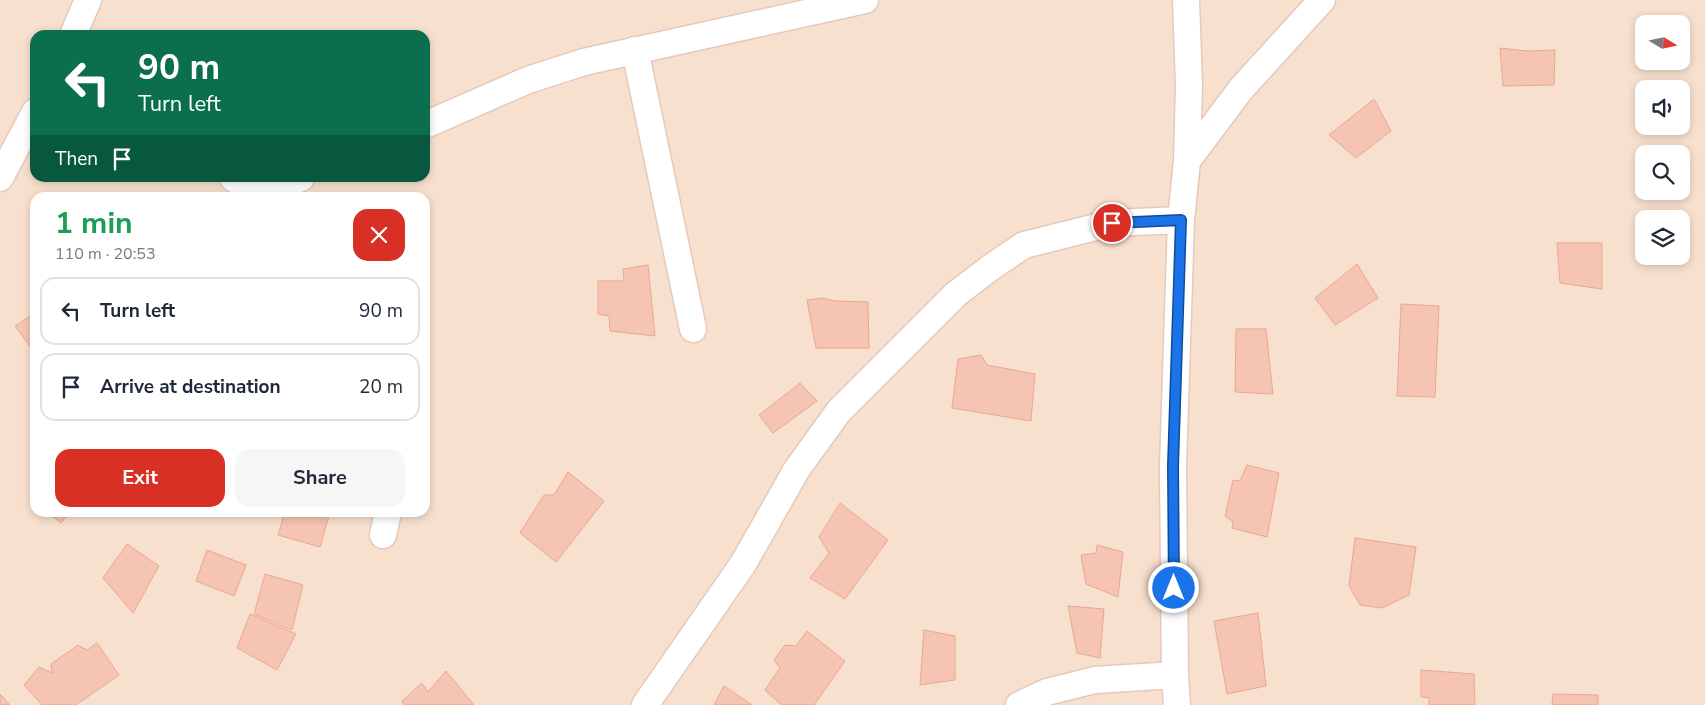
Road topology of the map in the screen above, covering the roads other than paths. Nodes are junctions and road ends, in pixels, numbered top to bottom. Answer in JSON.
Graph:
{"nodes":[{"id":1,"x":88,"y":0,"type":"edge"},
{"id":2,"x":865,"y":0,"type":"edge"},
{"id":3,"x":1186,"y":0,"type":"edge"},
{"id":4,"x":1322,"y":0,"type":"edge"},
{"id":5,"x":75,"y":30,"type":"edge"},
{"id":6,"x":635,"y":50,"type":"junction"},
{"id":7,"x":30,"y":121,"type":"edge"},
{"id":8,"x":430,"y":123,"type":"edge"},
{"id":9,"x":1188,"y":161,"type":"junction"},
{"id":10,"x":0,"y":178,"type":"edge"},
{"id":11,"x":239,"y":182,"type":"edge"},
{"id":12,"x":292,"y":182,"type":"edge"},
{"id":13,"x":256,"y":192,"type":"edge"},
{"id":14,"x":271,"y":192,"type":"edge"},
{"id":15,"x":1181,"y":220,"type":"junction"},
{"id":16,"x":693,"y":330,"type":"dead end"},
{"id":17,"x":1175,"y":675,"type":"junction"},
{"id":18,"x":645,"y":705,"type":"edge"},
{"id":19,"x":1019,"y":705,"type":"edge"},
{"id":20,"x":1177,"y":705,"type":"edge"}],
"edges":[{"from":1,"to":5,"type":"street"},
{"from":2,"to":6,"type":"street"},
{"from":3,"to":9,"type":"street"},
{"from":4,"to":9,"type":"street"},
{"from":6,"to":8,"type":"street"},
{"from":6,"to":16,"type":"street"},
{"from":7,"to":10,"type":"street"},
{"from":9,"to":15,"type":"street"},
{"from":11,"to":13,"type":"street"},
{"from":12,"to":14,"type":"street"},
{"from":15,"to":17,"type":"street"},
{"from":15,"to":18,"type":"street"},
{"from":17,"to":19,"type":"street"},
{"from":17,"to":20,"type":"street"}]}
